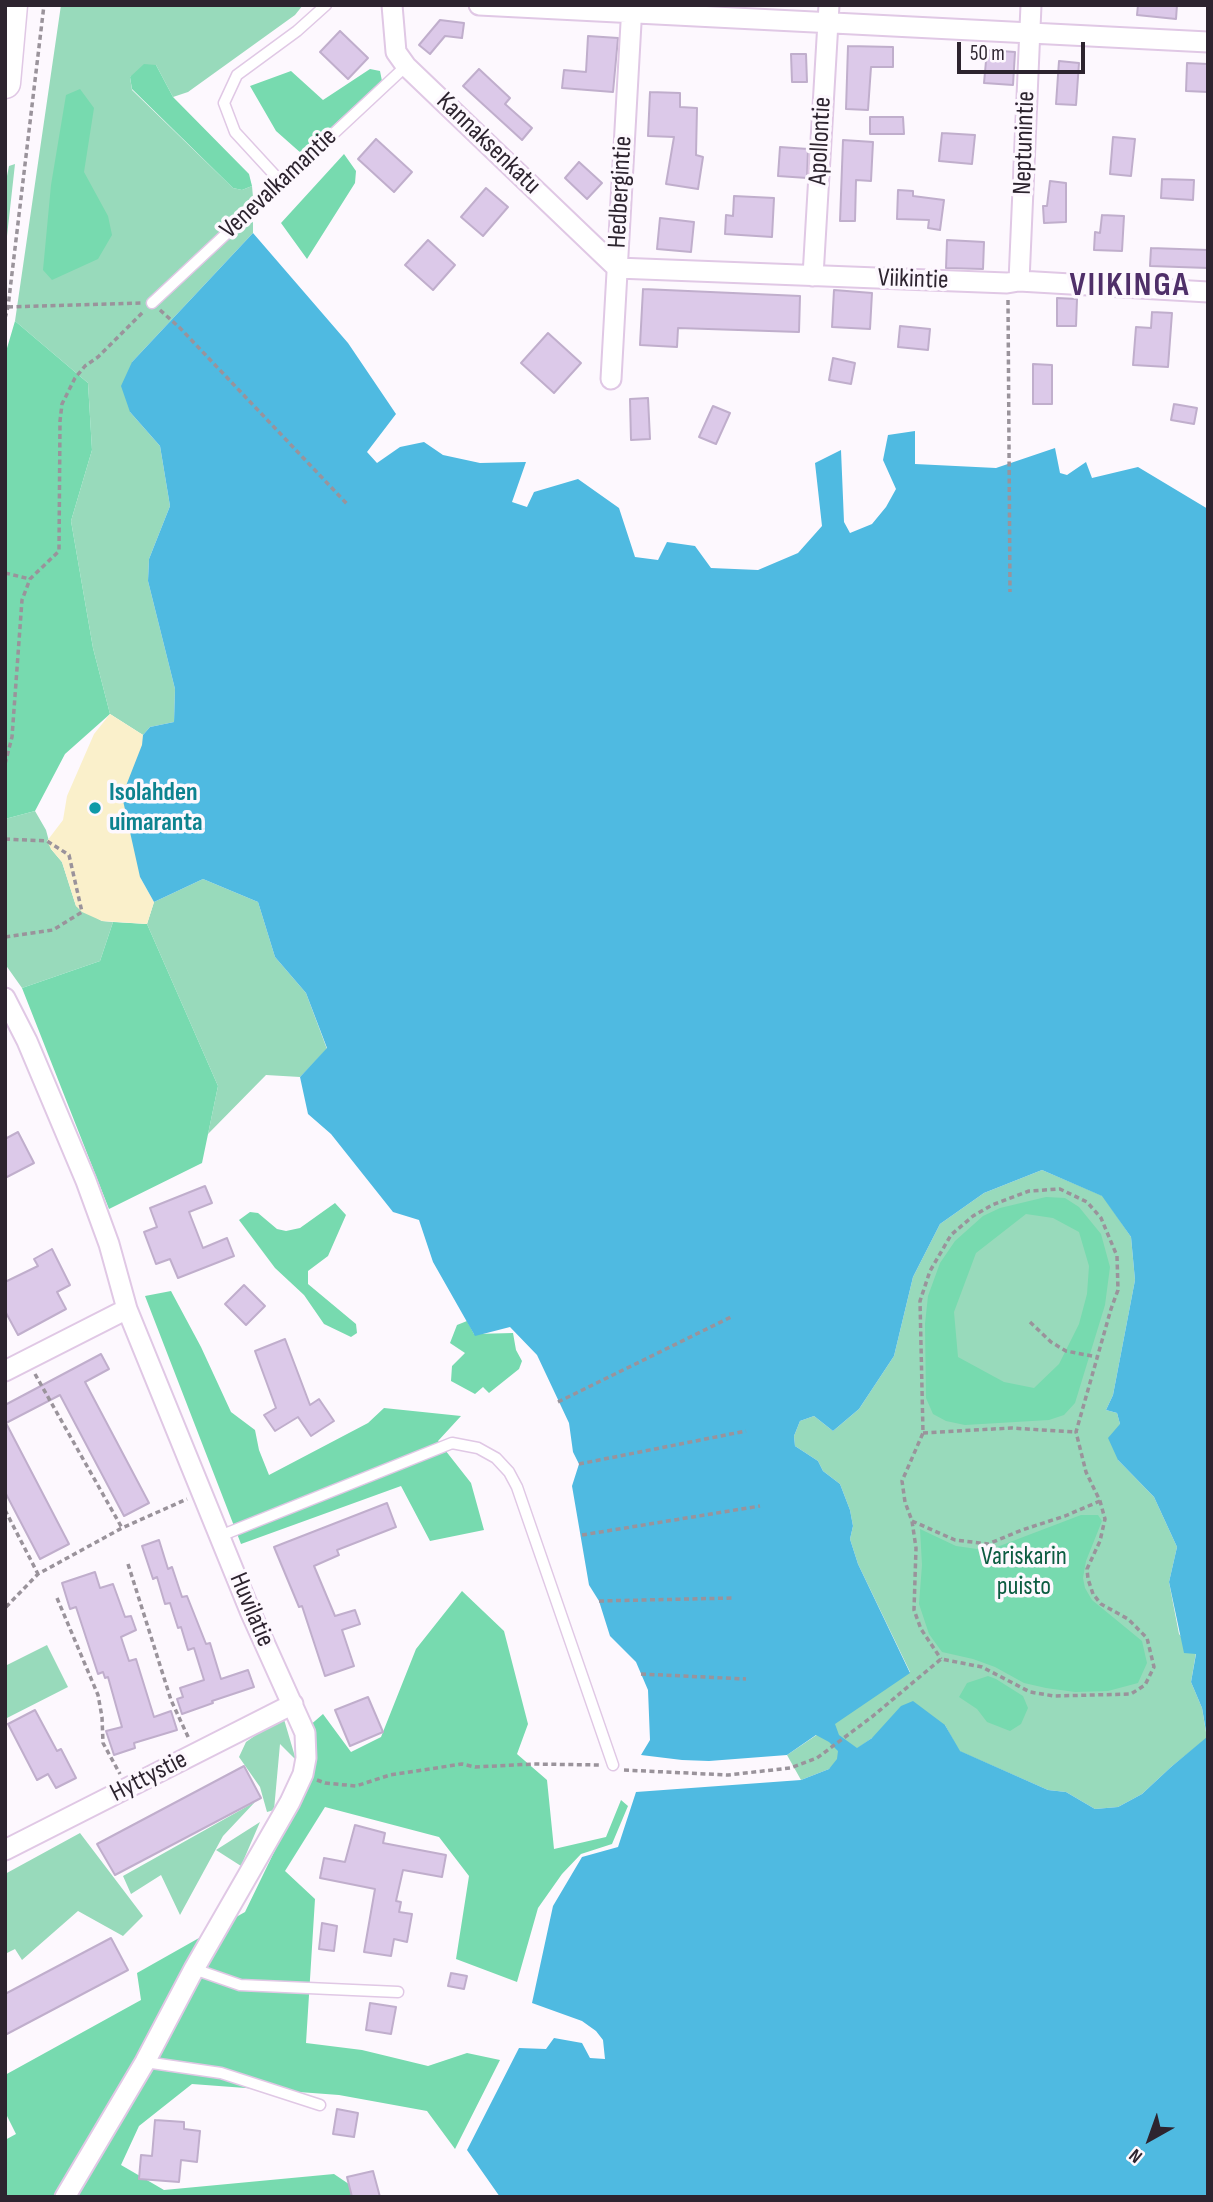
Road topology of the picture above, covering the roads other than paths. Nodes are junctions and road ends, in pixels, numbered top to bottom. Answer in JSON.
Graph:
{"nodes":[{"id":1,"x":12,"y":5,"type":"edge"},
{"id":2,"x":326,"y":5,"type":"edge"},
{"id":3,"x":392,"y":5,"type":"edge"},
{"id":4,"x":479,"y":5,"type":"edge"},
{"id":5,"x":1031,"y":5,"type":"edge"},
{"id":6,"x":632,"y":9,"type":"edge"},
{"id":7,"x":828,"y":14,"type":"edge"},
{"id":8,"x":1030,"y":32,"type":"junction"},
{"id":9,"x":1208,"y":42,"type":"edge"},
{"id":10,"x":406,"y":66,"type":"junction"},
{"id":11,"x":5,"y":83,"type":"edge"},
{"id":12,"x":281,"y":182,"type":"junction"},
{"id":13,"x":617,"y":268,"type":"junction"},
{"id":14,"x":813,"y":276,"type":"junction"},
{"id":15,"x":1013,"y":282,"type":"junction"},
{"id":16,"x":1208,"y":292,"type":"edge"},
{"id":17,"x":152,"y":303,"type":"road end"},
{"id":18,"x":611,"y":379,"type":"dead end"},
{"id":19,"x":5,"y":998,"type":"edge"},
{"id":20,"x":127,"y":1309,"type":"junction"},
{"id":21,"x":5,"y":1371,"type":"edge"},
{"id":22,"x":220,"y":1536,"type":"junction"},
{"id":23,"x":293,"y":1704,"type":"junction"},
{"id":24,"x":613,"y":1765,"type":"road end"},
{"id":25,"x":5,"y":1850,"type":"edge"},
{"id":26,"x":194,"y":1969,"type":"junction"},
{"id":27,"x":398,"y":1992,"type":"dead end"},
{"id":28,"x":145,"y":2062,"type":"junction"},
{"id":29,"x":320,"y":2105,"type":"dead end"},
{"id":30,"x":65,"y":2197,"type":"edge"}],
"edges":[{"from":1,"to":11,"type":"main road"},
{"from":2,"to":12,"type":"lane"},
{"from":3,"to":10,"type":"street","name":"Kannaksenkatu"},
{"from":4,"to":6,"type":"street"},
{"from":5,"to":8,"type":"street","name":"Neptunintie"},
{"from":6,"to":7,"type":"street"},
{"from":6,"to":13,"type":"street","name":"Hedbergintie"},
{"from":7,"to":8,"type":"street"},
{"from":7,"to":14,"type":"street","name":"Apollontie"},
{"from":8,"to":9,"type":"street"},
{"from":8,"to":15,"type":"street","name":"Neptunintie"},
{"from":10,"to":12,"type":"lane","name":"Venevalkamantie"},
{"from":10,"to":13,"type":"street","name":"Kannaksenkatu"},
{"from":12,"to":17,"type":"lane","name":"Venevalkamantie"},
{"from":13,"to":14,"type":"street","name":"Viikintie"},
{"from":13,"to":18,"type":"street","name":"Hedbergintie"},
{"from":14,"to":15,"type":"street","name":"Viikintie"},
{"from":15,"to":16,"type":"street","name":"Viikintie"},
{"from":19,"to":20,"type":"street","name":"Huvilatie"},
{"from":20,"to":21,"type":"street"},
{"from":20,"to":22,"type":"street","name":"Huvilatie"},
{"from":22,"to":23,"type":"street","name":"Huvilatie"},
{"from":22,"to":24,"type":"lane"},
{"from":23,"to":25,"type":"street","name":"Hyttystie"},
{"from":23,"to":26,"type":"street","name":"Huvilatie"},
{"from":26,"to":27,"type":"lane"},
{"from":26,"to":28,"type":"street","name":"Huvilatie"},
{"from":28,"to":29,"type":"lane"},
{"from":28,"to":30,"type":"street","name":"Huvilatie"}]}
